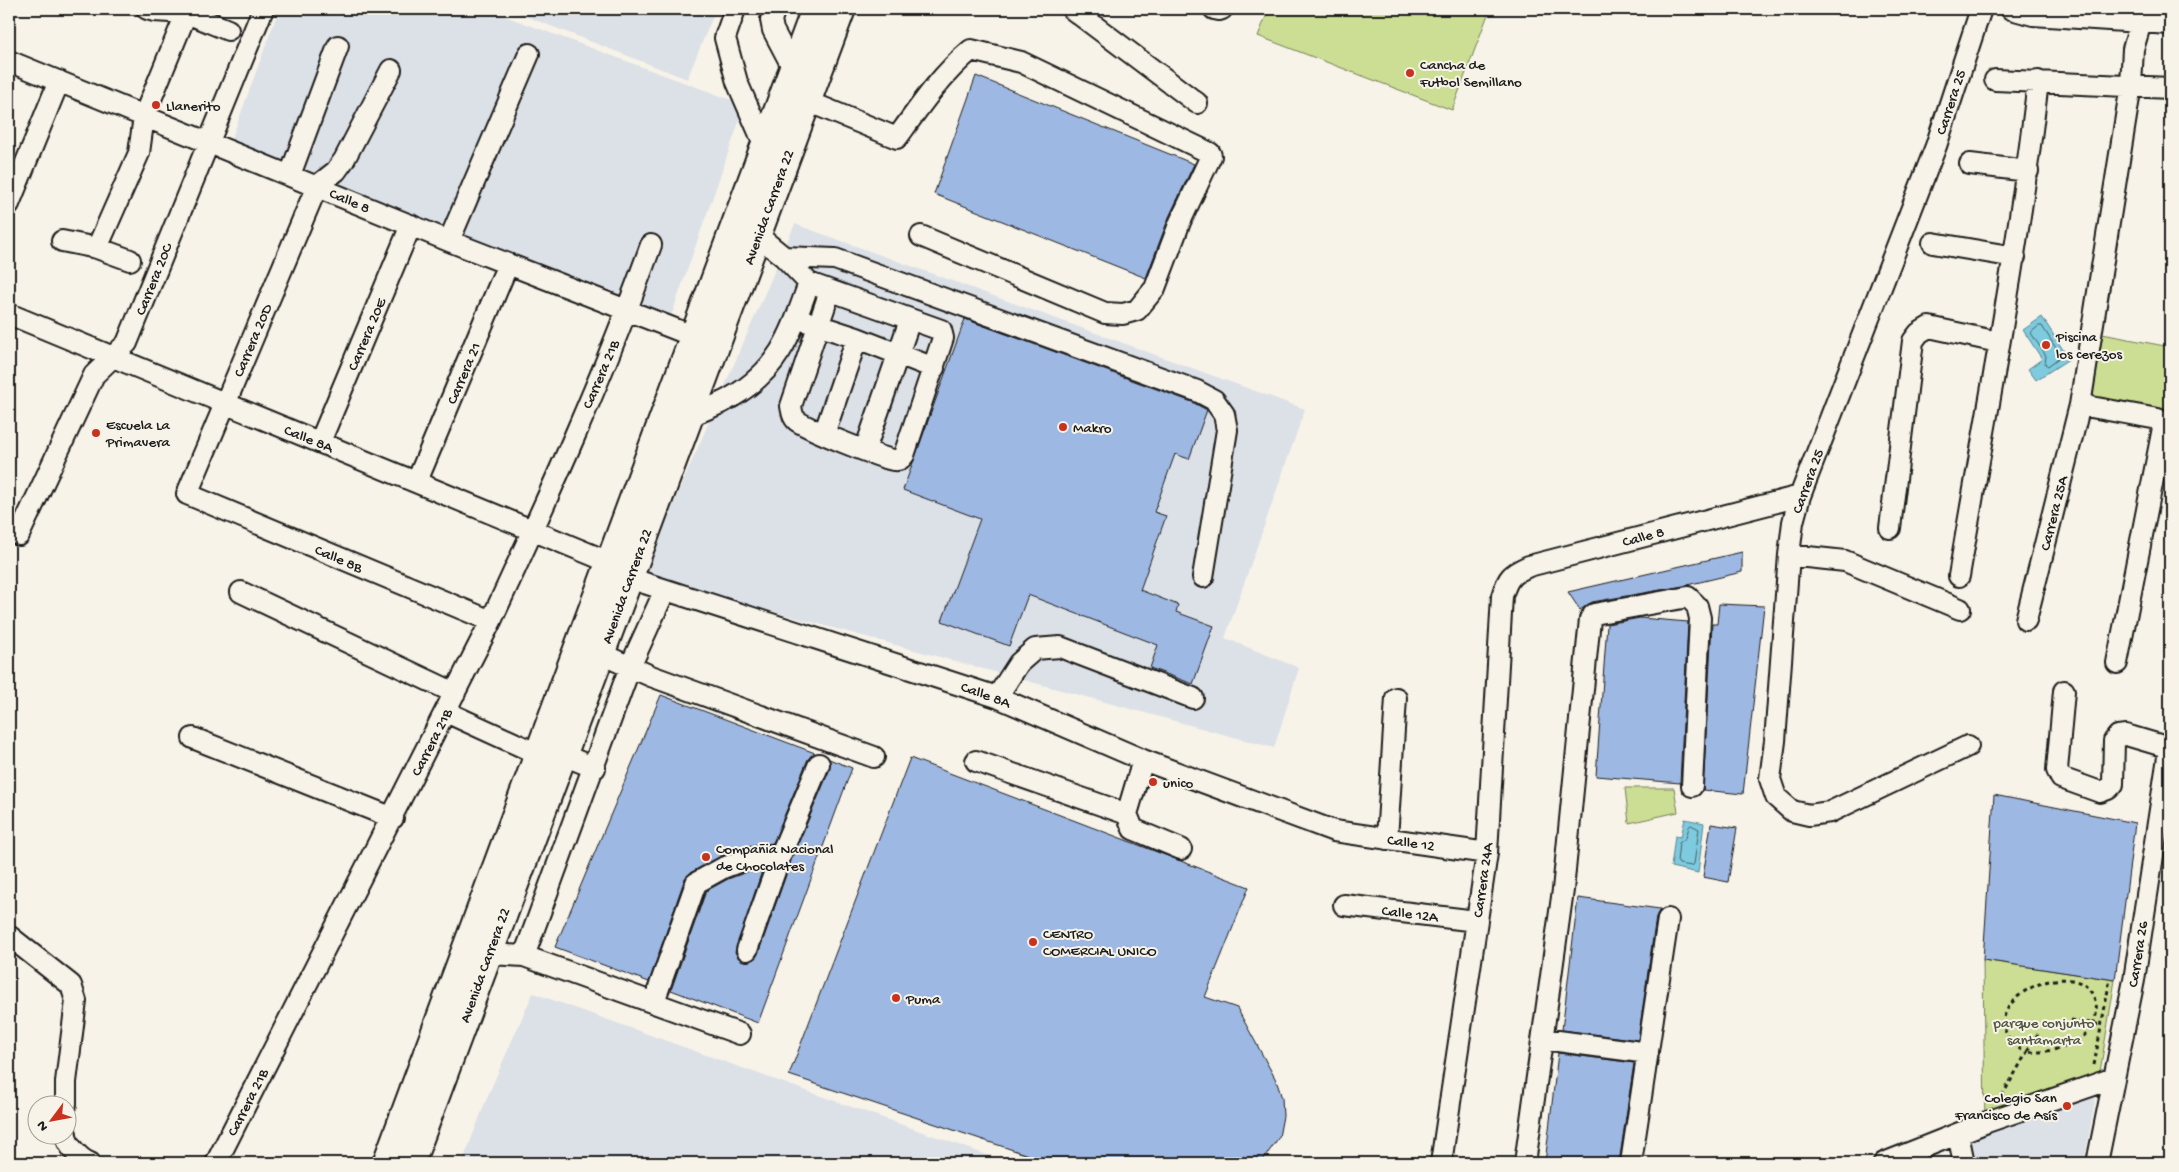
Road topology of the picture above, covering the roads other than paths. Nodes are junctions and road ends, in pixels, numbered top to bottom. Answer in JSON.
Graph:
{"nodes":[{"id":1,"x":148,"y":9,"type":"edge"},
{"id":2,"x":263,"y":9,"type":"edge"},
{"id":3,"x":735,"y":9,"type":"edge"},
{"id":4,"x":775,"y":9,"type":"edge"},
{"id":5,"x":814,"y":9,"type":"edge"},
{"id":6,"x":842,"y":9,"type":"edge"},
{"id":7,"x":1072,"y":9,"type":"edge"},
{"id":8,"x":1214,"y":9,"type":"edge"},
{"id":9,"x":1222,"y":9,"type":"edge"},
{"id":10,"x":1981,"y":9,"type":"edge"},
{"id":11,"x":2011,"y":9,"type":"edge"},
{"id":12,"x":188,"y":11,"type":"edge"},
{"id":13,"x":2143,"y":15,"type":"edge"},
{"id":14,"x":2170,"y":24,"type":"edge"},
{"id":15,"x":228,"y":30,"type":"dead end"},
{"id":16,"x":338,"y":46,"type":"dead end"},
{"id":17,"x":529,"y":54,"type":"dead end"},
{"id":18,"x":9,"y":61,"type":"edge"},
{"id":19,"x":793,"y":68,"type":"junction"},
{"id":20,"x":391,"y":70,"type":"dead end"},
{"id":21,"x":1995,"y":80,"type":"dead end"},
{"id":22,"x":58,"y":81,"type":"junction"},
{"id":23,"x":2038,"y":81,"type":"junction"},
{"id":24,"x":2130,"y":84,"type":"junction"},
{"id":25,"x":2170,"y":88,"type":"edge"},
{"id":26,"x":808,"y":101,"type":"junction"},
{"id":27,"x":1197,"y":103,"type":"dead end"},
{"id":28,"x":144,"y":116,"type":"junction"},
{"id":29,"x":208,"y":141,"type":"junction"},
{"id":30,"x":764,"y":144,"type":"junction"},
{"id":31,"x":1970,"y":164,"type":"dead end"},
{"id":32,"x":2028,"y":171,"type":"junction"},
{"id":33,"x":290,"y":175,"type":"junction"},
{"id":34,"x":317,"y":186,"type":"junction"},
{"id":35,"x":9,"y":204,"type":"edge"},
{"id":36,"x":412,"y":225,"type":"junction"},
{"id":37,"x":757,"y":235,"type":"junction"},
{"id":38,"x":920,"y":236,"type":"dead end"},
{"id":39,"x":449,"y":240,"type":"junction"},
{"id":40,"x":62,"y":241,"type":"dead end"},
{"id":41,"x":1933,"y":243,"type":"dead end"},
{"id":42,"x":651,"y":245,"type":"dead end"},
{"id":43,"x":97,"y":248,"type":"junction"},
{"id":44,"x":784,"y":257,"type":"junction"},
{"id":45,"x":2015,"y":257,"type":"junction"},
{"id":46,"x":130,"y":260,"type":"dead end"},
{"id":47,"x":508,"y":264,"type":"junction"},
{"id":48,"x":809,"y":283,"type":"junction"},
{"id":49,"x":830,"y":291,"type":"junction"},
{"id":50,"x":627,"y":311,"type":"junction"},
{"id":51,"x":9,"y":314,"type":"edge"},
{"id":52,"x":796,"y":318,"type":"junction"},
{"id":53,"x":910,"y":320,"type":"junction"},
{"id":54,"x":818,"y":325,"type":"junction"},
{"id":55,"x":693,"y":336,"type":"junction"},
{"id":56,"x":857,"y":338,"type":"junction"},
{"id":57,"x":1998,"y":342,"type":"junction"},
{"id":58,"x":898,"y":353,"type":"junction"},
{"id":59,"x":112,"y":358,"type":"junction"},
{"id":60,"x":934,"y":368,"type":"junction"},
{"id":61,"x":225,"y":404,"type":"junction"},
{"id":62,"x":2080,"y":406,"type":"junction"},
{"id":63,"x":690,"y":416,"type":"junction"},
{"id":64,"x":824,"y":434,"type":"junction"},
{"id":65,"x":320,"y":442,"type":"junction"},
{"id":66,"x":865,"y":450,"type":"junction"},
{"id":67,"x":417,"y":482,"type":"junction"},
{"id":68,"x":188,"y":494,"type":"joint"},
{"id":69,"x":1800,"y":496,"type":"junction"},
{"id":70,"x":1890,"y":528,"type":"dead end"},
{"id":71,"x":533,"y":530,"type":"junction"},
{"id":72,"x":14,"y":532,"type":"edge"},
{"id":73,"x":1789,"y":555,"type":"junction"},
{"id":74,"x":609,"y":562,"type":"junction"},
{"id":75,"x":1959,"y":576,"type":"dead end"},
{"id":76,"x":1203,"y":577,"type":"dead end"},
{"id":77,"x":629,"y":578,"type":"junction"},
{"id":78,"x":665,"y":590,"type":"junction"},
{"id":79,"x":241,"y":592,"type":"dead end"},
{"id":80,"x":1502,"y":596,"type":"joint"},
{"id":81,"x":1960,"y":608,"type":"dead end"},
{"id":82,"x":2026,"y":620,"type":"dead end"},
{"id":83,"x":492,"y":622,"type":"junction"},
{"id":84,"x":601,"y":654,"type":"junction"},
{"id":85,"x":2117,"y":663,"type":"dead end"},
{"id":86,"x":630,"y":667,"type":"junction"},
{"id":87,"x":2064,"y":691,"type":"dead end"},
{"id":88,"x":455,"y":693,"type":"junction"},
{"id":89,"x":997,"y":697,"type":"junction"},
{"id":90,"x":1193,"y":698,"type":"dead end"},
{"id":91,"x":1396,"y":698,"type":"dead end"},
{"id":92,"x":446,"y":712,"type":"junction"},
{"id":93,"x":193,"y":738,"type":"dead end"},
{"id":94,"x":2170,"y":744,"type":"edge"},
{"id":95,"x":1968,"y":746,"type":"dead end"},
{"id":96,"x":2170,"y":748,"type":"edge"},
{"id":97,"x":550,"y":755,"type":"junction"},
{"id":98,"x":874,"y":757,"type":"dead end"},
{"id":99,"x":1143,"y":760,"type":"junction"},
{"id":100,"x":976,"y":761,"type":"dead end"},
{"id":101,"x":819,"y":764,"type":"dead end"},
{"id":102,"x":595,"y":768,"type":"junction"},
{"id":103,"x":1692,"y":786,"type":"dead end"},
{"id":104,"x":1126,"y":814,"type":"junction"},
{"id":105,"x":393,"y":818,"type":"junction"},
{"id":106,"x":1334,"y":831,"type":"joint"},
{"id":107,"x":1387,"y":839,"type":"junction"},
{"id":108,"x":1181,"y":849,"type":"dead end"},
{"id":109,"x":1487,"y":853,"type":"junction"},
{"id":110,"x":781,"y":854,"type":"junction"},
{"id":111,"x":1344,"y":905,"type":"dead end"},
{"id":112,"x":1668,"y":919,"type":"dead end"},
{"id":113,"x":1476,"y":921,"type":"junction"},
{"id":114,"x":9,"y":936,"type":"edge"},
{"id":115,"x":747,"y":950,"type":"dead end"},
{"id":116,"x":489,"y":954,"type":"junction"},
{"id":117,"x":524,"y":956,"type":"junction"},
{"id":118,"x":654,"y":1002,"type":"junction"},
{"id":119,"x":740,"y":1034,"type":"dead end"},
{"id":120,"x":1543,"y":1039,"type":"junction"},
{"id":121,"x":1648,"y":1053,"type":"junction"},
{"id":122,"x":2114,"y":1078,"type":"junction"},
{"id":123,"x":66,"y":1094,"type":"edge"},
{"id":124,"x":1958,"y":1134,"type":"junction"},
{"id":125,"x":70,"y":1144,"type":"edge"},
{"id":126,"x":90,"y":1163,"type":"edge"},
{"id":127,"x":216,"y":1163,"type":"edge"},
{"id":128,"x":386,"y":1163,"type":"edge"},
{"id":129,"x":410,"y":1163,"type":"edge"},
{"id":130,"x":1441,"y":1163,"type":"edge"},
{"id":131,"x":1525,"y":1163,"type":"edge"},
{"id":132,"x":1631,"y":1163,"type":"edge"},
{"id":133,"x":1884,"y":1163,"type":"edge"},
{"id":134,"x":1964,"y":1163,"type":"edge"},
{"id":135,"x":2097,"y":1163,"type":"edge"}],
"edges":[{"from":1,"to":12,"type":"street"},
{"from":2,"to":29,"type":"street","name":"Carrera 20C"},
{"from":3,"to":30,"type":"street"},
{"from":4,"to":19,"type":"street"},
{"from":5,"to":19,"type":"main road","name":"Avenida Carrera 22"},
{"from":6,"to":26,"type":"main road","name":"Avenida Carrera 22"},
{"from":7,"to":27,"type":"street"},
{"from":8,"to":9,"type":"street"},
{"from":10,"to":69,"type":"street","name":"Carrera 25"},
{"from":11,"to":13,"type":"street"},
{"from":12,"to":15,"type":"street"},
{"from":12,"to":28,"type":"street"},
{"from":13,"to":14,"type":"street"},
{"from":13,"to":24,"type":"street","name":"Carrera 25A"},
{"from":16,"to":33,"type":"street"},
{"from":17,"to":39,"type":"street"},
{"from":18,"to":22,"type":"street","name":"Calle 8"},
{"from":19,"to":30,"type":"main road","name":"Avenida Carrera 22"},
{"from":20,"to":34,"type":"street"},
{"from":21,"to":23,"type":"street"},
{"from":22,"to":28,"type":"street","name":"Calle 8"},
{"from":22,"to":35,"type":"street"},
{"from":23,"to":24,"type":"street"},
{"from":23,"to":32,"type":"street"},
{"from":24,"to":25,"type":"street"},
{"from":24,"to":62,"type":"street","name":"Carrera 25A"},
{"from":26,"to":37,"type":"main road","name":"Avenida Carrera 22"},
{"from":26,"to":38,"type":"street"},
{"from":28,"to":29,"type":"street","name":"Calle 8"},
{"from":28,"to":43,"type":"street"},
{"from":29,"to":33,"type":"street","name":"Calle 8"},
{"from":29,"to":59,"type":"street","name":"Carrera 20C"},
{"from":30,"to":55,"type":"main road","name":"Avenida Carrera 22"},
{"from":31,"to":32,"type":"street"},
{"from":32,"to":45,"type":"street"},
{"from":33,"to":34,"type":"street","name":"Calle 8"},
{"from":34,"to":36,"type":"street","name":"Calle 8"},
{"from":34,"to":61,"type":"street","name":"Carrera 20D"},
{"from":36,"to":39,"type":"street","name":"Calle 8"},
{"from":36,"to":65,"type":"street","name":"Carrera 20E"},
{"from":37,"to":44,"type":"street"},
{"from":37,"to":63,"type":"main road","name":"Avenida Carrera 22"},
{"from":39,"to":47,"type":"street","name":"Calle 8"},
{"from":40,"to":43,"type":"street"},
{"from":41,"to":45,"type":"street"},
{"from":42,"to":50,"type":"street","name":"Carrera 21B"},
{"from":43,"to":46,"type":"street"},
{"from":44,"to":48,"type":"street"},
{"from":44,"to":76,"type":"street"},
{"from":45,"to":57,"type":"street"},
{"from":47,"to":50,"type":"street","name":"Calle 8"},
{"from":47,"to":67,"type":"street","name":"Carrera 21"},
{"from":48,"to":49,"type":"street"},
{"from":48,"to":52,"type":"street"},
{"from":49,"to":53,"type":"street"},
{"from":49,"to":54,"type":"street"},
{"from":50,"to":55,"type":"street","name":"Calle 8"},
{"from":50,"to":71,"type":"street","name":"Carrera 21B"},
{"from":51,"to":59,"type":"street","name":"Calle 8A"},
{"from":52,"to":54,"type":"street"},
{"from":52,"to":63,"type":"street"},
{"from":53,"to":58,"type":"street"},
{"from":53,"to":60,"type":"street"},
{"from":54,"to":56,"type":"street"},
{"from":54,"to":64,"type":"street"},
{"from":55,"to":74,"type":"main road","name":"Avenida Carrera 22"},
{"from":56,"to":58,"type":"street"},
{"from":56,"to":64,"type":"street"},
{"from":57,"to":70,"type":"street"},
{"from":57,"to":75,"type":"street"},
{"from":58,"to":60,"type":"street"},
{"from":58,"to":66,"type":"street"},
{"from":59,"to":61,"type":"street","name":"Calle 8A"},
{"from":59,"to":72,"type":"street","name":"Carrera 20C"},
{"from":60,"to":66,"type":"street"},
{"from":61,"to":65,"type":"street","name":"Calle 8A"},
{"from":61,"to":68,"type":"street","name":"Carrera 20D"},
{"from":62,"to":82,"type":"street","name":"Carrera 25A"},
{"from":62,"to":85,"type":"street"},
{"from":63,"to":77,"type":"main road","name":"Avenida Carrera 22"},
{"from":64,"to":66,"type":"street"},
{"from":65,"to":67,"type":"street","name":"Calle 8A"},
{"from":67,"to":71,"type":"street","name":"Calle 8A"},
{"from":68,"to":83,"type":"street","name":"Calle 8B"},
{"from":69,"to":73,"type":"street","name":"Carrera 25"},
{"from":69,"to":80,"type":"street","name":"Calle 8"},
{"from":71,"to":74,"type":"street","name":"Calle 8A"},
{"from":71,"to":83,"type":"street","name":"Carrera 21B"},
{"from":73,"to":81,"type":"street"},
{"from":73,"to":95,"type":"street","name":"Carrera 25"},
{"from":74,"to":97,"type":"main road","name":"Avenida Carrera 22"},
{"from":77,"to":78,"type":"street","name":"Calle 8A"},
{"from":77,"to":84,"type":"main road","name":"Avenida Carrera 22"},
{"from":78,"to":86,"type":"street"},
{"from":78,"to":89,"type":"street","name":"Calle 8A"},
{"from":79,"to":88,"type":"street"},
{"from":80,"to":109,"type":"street","name":"Carrera 24A"},
{"from":83,"to":88,"type":"street","name":"Carrera 21B"},
{"from":84,"to":86,"type":"street"},
{"from":84,"to":97,"type":"main road","name":"Avenida Carrera 22"},
{"from":86,"to":98,"type":"street"},
{"from":86,"to":102,"type":"street"},
{"from":87,"to":96,"type":"street"},
{"from":88,"to":92,"type":"street","name":"Carrera 21B"},
{"from":89,"to":90,"type":"street"},
{"from":89,"to":99,"type":"street","name":"Calle 8A"},
{"from":91,"to":107,"type":"street"},
{"from":92,"to":97,"type":"street"},
{"from":92,"to":105,"type":"street","name":"Carrera 21B"},
{"from":93,"to":105,"type":"street"},
{"from":94,"to":96,"type":"street","name":"Carrera 26"},
{"from":96,"to":122,"type":"street","name":"Carrera 26"},
{"from":97,"to":102,"type":"street"},
{"from":97,"to":116,"type":"main road","name":"Avenida Carrera 22"},
{"from":97,"to":128,"type":"main road","name":"Avenida Carrera 22"},
{"from":99,"to":104,"type":"street"},
{"from":99,"to":106,"type":"street","name":"Calle 8A"},
{"from":100,"to":104,"type":"street"},
{"from":101,"to":110,"type":"street"},
{"from":102,"to":117,"type":"street"},
{"from":103,"to":120,"type":"street"},
{"from":104,"to":108,"type":"street"},
{"from":105,"to":127,"type":"street","name":"Carrera 21B"},
{"from":106,"to":107,"type":"street","name":"Calle 12"},
{"from":107,"to":109,"type":"street","name":"Calle 12"},
{"from":109,"to":113,"type":"street","name":"Carrera 24A"},
{"from":110,"to":115,"type":"street"},
{"from":110,"to":118,"type":"street"},
{"from":111,"to":113,"type":"street","name":"Calle 12A"},
{"from":112,"to":121,"type":"street"},
{"from":113,"to":130,"type":"street","name":"Carrera 24A"},
{"from":114,"to":123,"type":"street"},
{"from":116,"to":117,"type":"street"},
{"from":116,"to":129,"type":"main road","name":"Avenida Carrera 22"},
{"from":117,"to":118,"type":"street"},
{"from":118,"to":119,"type":"street"},
{"from":120,"to":121,"type":"street"},
{"from":120,"to":131,"type":"street"},
{"from":121,"to":132,"type":"street"},
{"from":122,"to":124,"type":"street"},
{"from":122,"to":135,"type":"street","name":"Carrera 26"},
{"from":124,"to":133,"type":"street"},
{"from":124,"to":134,"type":"street"},
{"from":125,"to":126,"type":"street"}]}
